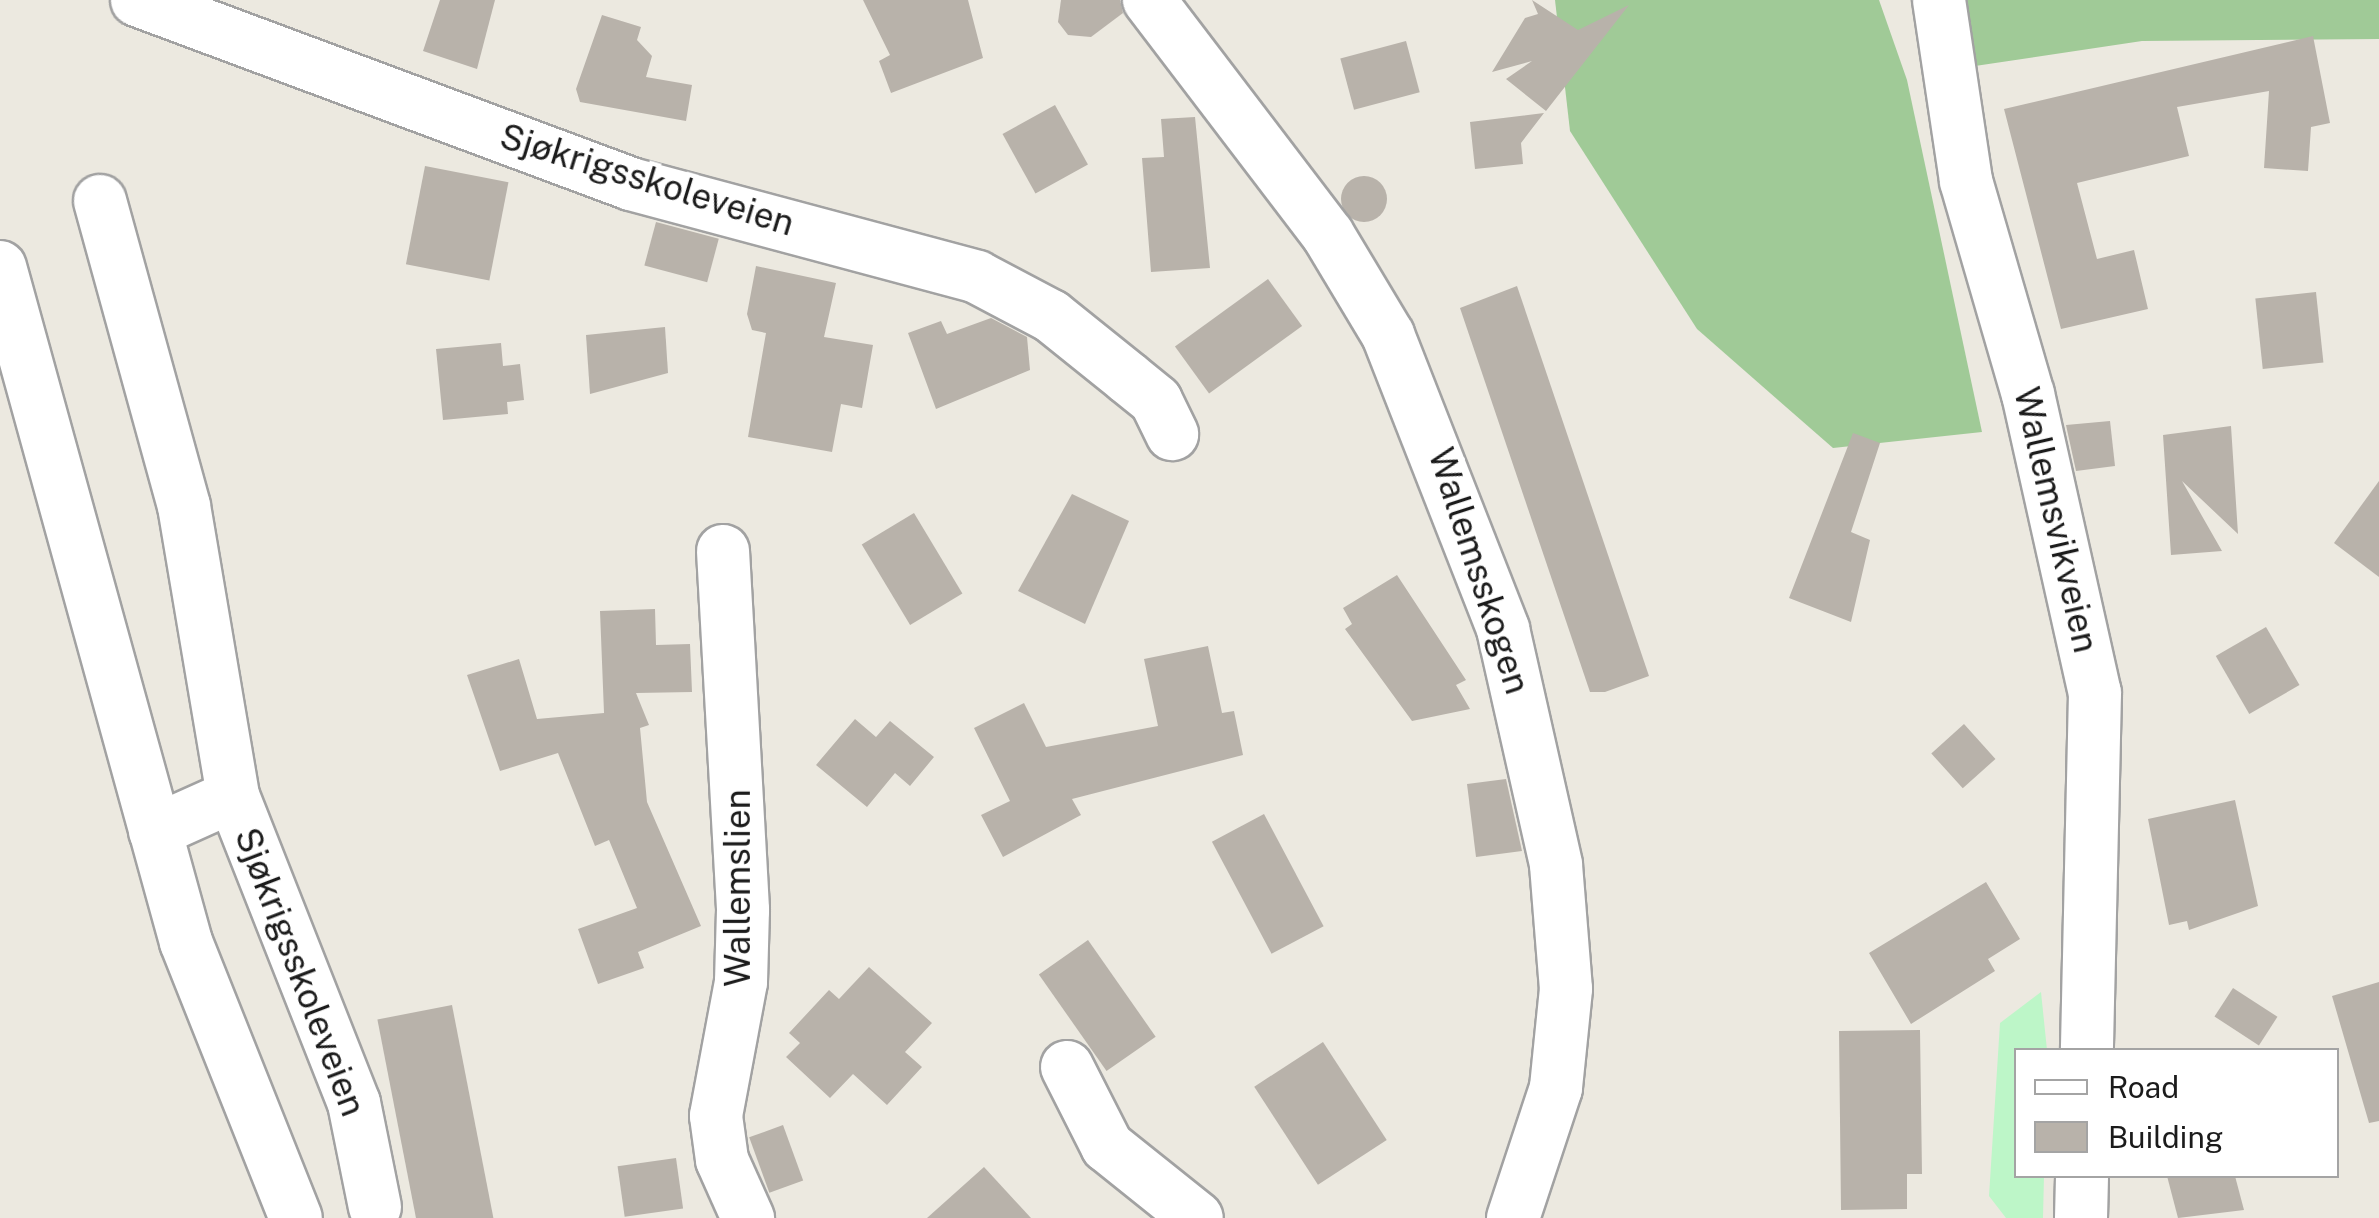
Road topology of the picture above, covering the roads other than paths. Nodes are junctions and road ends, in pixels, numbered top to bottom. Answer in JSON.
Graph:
{"nodes":[{"id":1,"x":137,"y":0,"type":"edge"},
{"id":2,"x":1149,"y":0,"type":"edge"},
{"id":3,"x":1938,"y":0,"type":"edge"},
{"id":4,"x":100,"y":201,"type":"dead end"},
{"id":5,"x":0,"y":267,"type":"edge"},
{"id":6,"x":1172,"y":434,"type":"dead end"},
{"id":7,"x":723,"y":551,"type":"dead end"},
{"id":8,"x":233,"y":796,"type":"junction"},
{"id":9,"x":156,"y":831,"type":"junction"},
{"id":10,"x":2087,"y":1048,"type":"edge"},
{"id":11,"x":1067,"y":1067,"type":"dead end"},
{"id":12,"x":2082,"y":1178,"type":"edge"},
{"id":13,"x":375,"y":1208,"type":"dead end"},
{"id":14,"x":296,"y":1218,"type":"edge"},
{"id":15,"x":748,"y":1218,"type":"edge"},
{"id":16,"x":1197,"y":1218,"type":"edge"},
{"id":17,"x":1513,"y":1218,"type":"edge"},
{"id":18,"x":2081,"y":1218,"type":"edge"}],
"edges":[{"from":1,"to":6,"type":"street","name":"Sjøkrigsskoleveien"},
{"from":2,"to":17,"type":"street","name":"Wallemsskogen"},
{"from":3,"to":10,"type":"street","name":"Wallemsvikveien"},
{"from":4,"to":8,"type":"street","name":"Sjøkrigsskoleveien"},
{"from":5,"to":9,"type":"street"},
{"from":7,"to":15,"type":"street","name":"Wallemslien"},
{"from":8,"to":9,"type":"street","name":"Sjøkrigsskoleveien"},
{"from":8,"to":13,"type":"street","name":"Sjøkrigsskoleveien"},
{"from":9,"to":14,"type":"street"},
{"from":11,"to":16,"type":"street"},
{"from":12,"to":18,"type":"street"}]}
